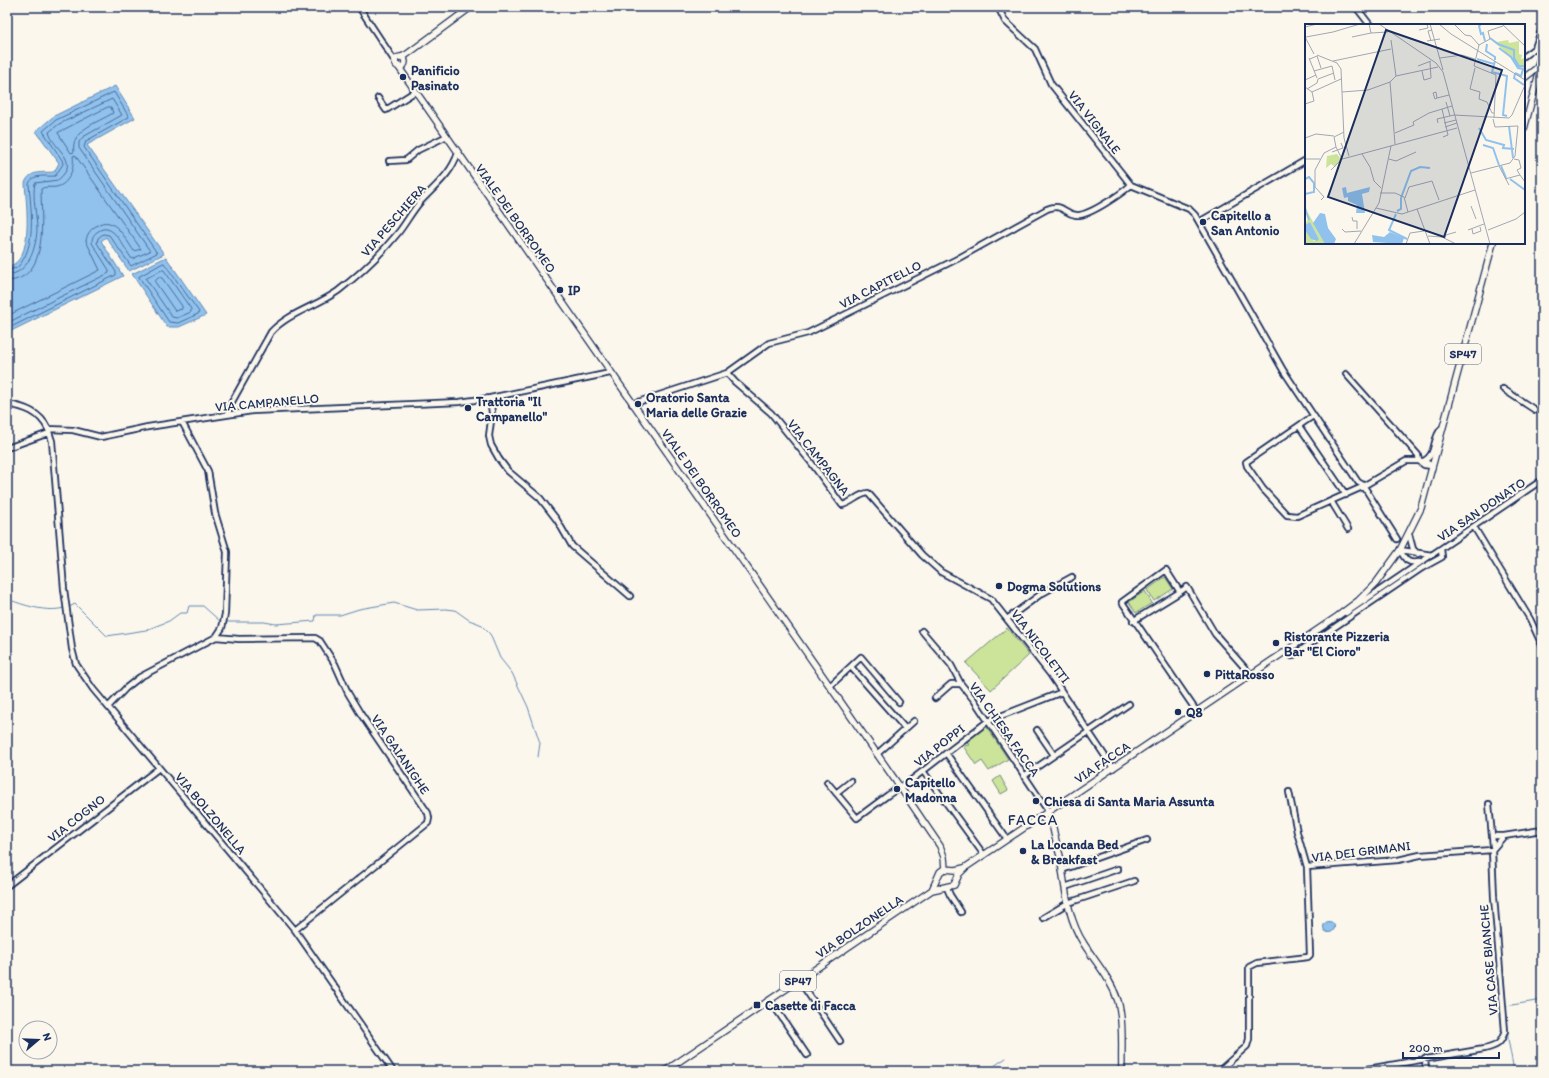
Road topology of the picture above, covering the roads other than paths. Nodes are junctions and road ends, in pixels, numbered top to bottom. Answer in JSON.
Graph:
{"nodes":[{"id":1,"x":359,"y":7,"type":"edge"},
{"id":2,"x":471,"y":7,"type":"edge"},
{"id":3,"x":998,"y":7,"type":"edge"},
{"id":4,"x":1356,"y":7,"type":"edge"},
{"id":5,"x":1369,"y":24,"type":"edge"},
{"id":6,"x":1542,"y":28,"type":"edge"},
{"id":7,"x":1542,"y":52,"type":"edge"},
{"id":8,"x":1525,"y":55,"type":"edge"},
{"id":9,"x":401,"y":61,"type":"junction"},
{"id":10,"x":1542,"y":62,"type":"edge"},
{"id":11,"x":1525,"y":77,"type":"edge"},
{"id":12,"x":416,"y":91,"type":"junction"},
{"id":13,"x":378,"y":98,"type":"dead end"},
{"id":14,"x":1525,"y":125,"type":"edge"},
{"id":15,"x":447,"y":136,"type":"junction"},
{"id":16,"x":458,"y":153,"type":"junction"},
{"id":17,"x":389,"y":161,"type":"dead end"},
{"id":18,"x":1305,"y":161,"type":"edge"},
{"id":19,"x":1131,"y":185,"type":"junction"},
{"id":20,"x":1199,"y":222,"type":"junction"},
{"id":21,"x":1493,"y":244,"type":"edge"},
{"id":22,"x":610,"y":373,"type":"junction"},
{"id":23,"x":727,"y":373,"type":"junction"},
{"id":24,"x":1346,"y":374,"type":"dead end"},
{"id":25,"x":1503,"y":389,"type":"dead end"},
{"id":26,"x":490,"y":398,"type":"junction"},
{"id":27,"x":7,"y":404,"type":"edge"},
{"id":28,"x":632,"y":404,"type":"junction"},
{"id":29,"x":1542,"y":411,"type":"edge"},
{"id":30,"x":228,"y":414,"type":"junction"},
{"id":31,"x":1313,"y":416,"type":"junction"},
{"id":32,"x":182,"y":422,"type":"junction"},
{"id":33,"x":1299,"y":426,"type":"junction"},
{"id":34,"x":1442,"y":428,"type":"junction"},
{"id":35,"x":49,"y":431,"type":"junction"},
{"id":36,"x":7,"y":448,"type":"edge"},
{"id":37,"x":1422,"y":462,"type":"junction"},
{"id":38,"x":1432,"y":466,"type":"junction"},
{"id":39,"x":1542,"y":480,"type":"edge"},
{"id":40,"x":1363,"y":485,"type":"junction"},
{"id":41,"x":1346,"y":495,"type":"junction"},
{"id":42,"x":1423,"y":500,"type":"junction"},
{"id":43,"x":1331,"y":501,"type":"junction"},
{"id":44,"x":1474,"y":527,"type":"junction"},
{"id":45,"x":1348,"y":529,"type":"dead end"},
{"id":46,"x":1409,"y":534,"type":"junction"},
{"id":47,"x":1397,"y":539,"type":"dead end"},
{"id":48,"x":1441,"y":549,"type":"junction"},
{"id":49,"x":1400,"y":550,"type":"junction"},
{"id":50,"x":1418,"y":554,"type":"junction"},
{"id":51,"x":1432,"y":555,"type":"junction"},
{"id":52,"x":929,"y":561,"type":"joint"},
{"id":53,"x":1423,"y":561,"type":"junction"},
{"id":54,"x":1072,"y":577,"type":"dead end"},
{"id":55,"x":1180,"y":592,"type":"junction"},
{"id":56,"x":630,"y":596,"type":"dead end"},
{"id":57,"x":1338,"y":616,"type":"junction"},
{"id":58,"x":1007,"y":619,"type":"junction"},
{"id":59,"x":1134,"y":622,"type":"junction"},
{"id":60,"x":922,"y":630,"type":"dead end"},
{"id":61,"x":216,"y":637,"type":"junction"},
{"id":62,"x":1542,"y":645,"type":"edge"},
{"id":63,"x":1292,"y":656,"type":"dead end"},
{"id":64,"x":851,"y":667,"type":"junction"},
{"id":65,"x":1251,"y":675,"type":"junction"},
{"id":66,"x":961,"y":684,"type":"junction"},
{"id":67,"x":830,"y":686,"type":"junction"},
{"id":68,"x":1062,"y":692,"type":"junction"},
{"id":69,"x":935,"y":698,"type":"dead end"},
{"id":70,"x":899,"y":702,"type":"dead end"},
{"id":71,"x":1129,"y":704,"type":"dead end"},
{"id":72,"x":108,"y":707,"type":"junction"},
{"id":73,"x":1197,"y":712,"type":"junction"},
{"id":74,"x":914,"y":721,"type":"dead end"},
{"id":75,"x":988,"y":721,"type":"junction"},
{"id":76,"x":903,"y":726,"type":"dead end"},
{"id":77,"x":1037,"y":730,"type":"dead end"},
{"id":78,"x":1089,"y":731,"type":"junction"},
{"id":79,"x":946,"y":753,"type":"junction"},
{"id":80,"x":877,"y":754,"type":"junction"},
{"id":81,"x":1054,"y":756,"type":"junction"},
{"id":82,"x":159,"y":768,"type":"junction"},
{"id":83,"x":1113,"y":768,"type":"junction"},
{"id":84,"x":923,"y":771,"type":"junction"},
{"id":85,"x":1024,"y":776,"type":"junction"},
{"id":86,"x":850,"y":781,"type":"dead end"},
{"id":87,"x":827,"y":782,"type":"dead end"},
{"id":88,"x":900,"y":786,"type":"junction"},
{"id":89,"x":1289,"y":792,"type":"dead end"},
{"id":90,"x":836,"y":793,"type":"junction"},
{"id":91,"x":1489,"y":804,"type":"dead end"},
{"id":92,"x":1048,"y":811,"type":"junction"},
{"id":93,"x":1041,"y":816,"type":"junction"},
{"id":94,"x":1052,"y":826,"type":"junction"},
{"id":95,"x":1542,"y":830,"type":"edge"},
{"id":96,"x":1492,"y":836,"type":"junction"},
{"id":97,"x":1504,"y":836,"type":"junction"},
{"id":98,"x":1007,"y":839,"type":"junction"},
{"id":99,"x":1147,"y":840,"type":"dead end"},
{"id":100,"x":1493,"y":848,"type":"junction"},
{"id":101,"x":984,"y":855,"type":"junction"},
{"id":102,"x":966,"y":867,"type":"junction"},
{"id":103,"x":1307,"y":868,"type":"junction"},
{"id":104,"x":945,"y":869,"type":"junction"},
{"id":105,"x":1118,"y":869,"type":"dead end"},
{"id":106,"x":952,"y":870,"type":"junction"},
{"id":107,"x":1062,"y":870,"type":"junction"},
{"id":108,"x":957,"y":878,"type":"junction"},
{"id":109,"x":938,"y":879,"type":"junction"},
{"id":110,"x":1134,"y":881,"type":"dead end"},
{"id":111,"x":7,"y":886,"type":"edge"},
{"id":112,"x":945,"y":887,"type":"junction"},
{"id":113,"x":1065,"y":888,"type":"junction"},
{"id":114,"x":932,"y":890,"type":"junction"},
{"id":115,"x":1068,"y":903,"type":"junction"},
{"id":116,"x":961,"y":912,"type":"dead end"},
{"id":117,"x":1044,"y":918,"type":"dead end"},
{"id":118,"x":295,"y":930,"type":"junction"},
{"id":119,"x":799,"y":980,"type":"junction"},
{"id":120,"x":770,"y":1000,"type":"junction"},
{"id":121,"x":840,"y":1041,"type":"dead end"},
{"id":122,"x":807,"y":1055,"type":"dead end"},
{"id":123,"x":1425,"y":1058,"type":"junction"},
{"id":124,"x":1221,"y":1070,"type":"edge"},
{"id":125,"x":393,"y":1071,"type":"edge"},
{"id":126,"x":665,"y":1071,"type":"edge"},
{"id":127,"x":1122,"y":1071,"type":"edge"},
{"id":128,"x":1356,"y":1071,"type":"edge"},
{"id":129,"x":1426,"y":1071,"type":"edge"}],
"edges":[{"from":1,"to":9,"type":"street"},
{"from":2,"to":9,"type":"main road"},
{"from":3,"to":19,"type":"street","name":"VIA VIGNALE"},
{"from":4,"to":5,"type":"street"},
{"from":6,"to":8,"type":"street"},
{"from":7,"to":11,"type":"main road"},
{"from":9,"to":12,"type":"main road","name":"VIALE DEI BORROMEO"},
{"from":10,"to":14,"type":"main road"},
{"from":12,"to":13,"type":"street"},
{"from":12,"to":15,"type":"main road","name":"VIALE DEI BORROMEO"},
{"from":15,"to":16,"type":"main road","name":"VIALE DEI BORROMEO"},
{"from":15,"to":17,"type":"street"},
{"from":16,"to":22,"type":"main road","name":"VIALE DEI BORROMEO"},
{"from":16,"to":30,"type":"street","name":"VIA PESCHIERA"},
{"from":18,"to":20,"type":"street"},
{"from":19,"to":20,"type":"street","name":"VIA VIGNALE"},
{"from":19,"to":23,"type":"street","name":"VIA CAPITELLO"},
{"from":20,"to":31,"type":"street","name":"VIA VIGNALE"},
{"from":21,"to":34,"type":"main road","number":"SP47"},
{"from":22,"to":26,"type":"street","name":"VIA CAMPANELLO"},
{"from":22,"to":28,"type":"main road","name":"VIALE DEI BORROMEO"},
{"from":23,"to":28,"type":"street","name":"VIA CAPITELLO"},
{"from":23,"to":52,"type":"street","name":"VIA CAMPAGNA"},
{"from":24,"to":37,"type":"street"},
{"from":25,"to":29,"type":"street"},
{"from":26,"to":30,"type":"street","name":"VIA CAMPANELLO"},
{"from":26,"to":56,"type":"street"},
{"from":27,"to":35,"type":"street"},
{"from":28,"to":67,"type":"main road","name":"VIALE DEI BORROMEO"},
{"from":30,"to":32,"type":"street","name":"VIA CAMPANELLO"},
{"from":31,"to":33,"type":"street"},
{"from":31,"to":40,"type":"street","name":"VIA VIGNALE"},
{"from":32,"to":35,"type":"street","name":"VIA CAMPANELLO"},
{"from":32,"to":61,"type":"street"},
{"from":33,"to":41,"type":"street"},
{"from":33,"to":43,"type":"street"},
{"from":34,"to":37,"type":"street"},
{"from":34,"to":38,"type":"main road","number":"SP47"},
{"from":35,"to":36,"type":"street"},
{"from":35,"to":72,"type":"street","name":"VIA BOLZONELLA"},
{"from":37,"to":38,"type":"street"},
{"from":37,"to":40,"type":"street"},
{"from":37,"to":42,"type":"street"},
{"from":38,"to":42,"type":"main road","number":"SP47"},
{"from":39,"to":44,"type":"street","name":"VIA SAN DONATO"},
{"from":40,"to":41,"type":"street"},
{"from":40,"to":47,"type":"street","name":"VIA VIGNALE"},
{"from":41,"to":43,"type":"street"},
{"from":42,"to":46,"type":"main road","number":"SP47"},
{"from":43,"to":45,"type":"street"},
{"from":44,"to":48,"type":"street","name":"VIA SAN DONATO"},
{"from":44,"to":62,"type":"street"},
{"from":46,"to":49,"type":"main road","number":"SP47"},
{"from":46,"to":50,"type":"street"},
{"from":48,"to":51,"type":"street","name":"VIA SAN DONATO"},
{"from":48,"to":63,"type":"street"},
{"from":49,"to":50,"type":"street","name":"VIA SAN DONATO"},
{"from":49,"to":53,"type":"street"},
{"from":49,"to":57,"type":"main road","name":"VIA FACCA","number":"SP47"},
{"from":50,"to":51,"type":"street","name":"VIA SAN DONATO"},
{"from":51,"to":53,"type":"street","name":"VIA SAN DONATO"},
{"from":52,"to":58,"type":"street","name":"VIA NICOLETTI"},
{"from":53,"to":57,"type":"street","name":"VIA SAN DONATO"},
{"from":54,"to":58,"type":"street"},
{"from":55,"to":59,"type":"street"},
{"from":55,"to":59,"type":"street"},
{"from":55,"to":65,"type":"street"},
{"from":57,"to":65,"type":"main road","name":"VIA FACCA","number":"SP47"},
{"from":58,"to":68,"type":"street","name":"VIA NICOLETTI"},
{"from":59,"to":73,"type":"street"},
{"from":60,"to":66,"type":"street"},
{"from":61,"to":72,"type":"street"},
{"from":61,"to":118,"type":"street","name":"VIA GAIANIGHE"},
{"from":64,"to":67,"type":"street"},
{"from":64,"to":70,"type":"street"},
{"from":64,"to":76,"type":"street"},
{"from":65,"to":73,"type":"main road","name":"VIA FACCA","number":"SP47"},
{"from":66,"to":69,"type":"street","name":"VIA CHIESA FACCA"},
{"from":66,"to":75,"type":"street","name":"VIA CHIESA FACCA"},
{"from":67,"to":80,"type":"main road"},
{"from":68,"to":75,"type":"street","name":"VIA POPPI"},
{"from":68,"to":78,"type":"street","name":"VIA NICOLETTI"},
{"from":71,"to":78,"type":"street"},
{"from":72,"to":82,"type":"street","name":"VIA BOLZONELLA"},
{"from":73,"to":83,"type":"main road","name":"VIA FACCA","number":"SP47"},
{"from":74,"to":80,"type":"street"},
{"from":75,"to":79,"type":"street","name":"VIA POPPI"},
{"from":75,"to":85,"type":"street","name":"VIA CHIESA FACCA"},
{"from":77,"to":81,"type":"street"},
{"from":78,"to":81,"type":"street"},
{"from":78,"to":83,"type":"street","name":"VIA NICOLETTI"},
{"from":79,"to":84,"type":"street","name":"VIA POPPI"},
{"from":79,"to":98,"type":"street"},
{"from":80,"to":88,"type":"main road"},
{"from":81,"to":85,"type":"street"},
{"from":82,"to":111,"type":"street","name":"VIA COGNO"},
{"from":82,"to":118,"type":"street","name":"VIA BOLZONELLA"},
{"from":83,"to":92,"type":"main road","name":"VIA FACCA","number":"SP47"},
{"from":84,"to":88,"type":"street","name":"VIA POPPI"},
{"from":84,"to":101,"type":"street"},
{"from":85,"to":92,"type":"street","name":"VIA CHIESA FACCA"},
{"from":86,"to":90,"type":"street"},
{"from":87,"to":90,"type":"street","name":"VIA POPPI"},
{"from":88,"to":90,"type":"street","name":"VIA POPPI"},
{"from":88,"to":104,"type":"main road"},
{"from":89,"to":103,"type":"street"},
{"from":91,"to":96,"type":"street","name":"VIA CASE BIANCHE"},
{"from":92,"to":93,"type":"main road","name":"VIA FACCA","number":"SP47"},
{"from":92,"to":94,"type":"main road"},
{"from":93,"to":94,"type":"main road"},
{"from":93,"to":98,"type":"main road","name":"VIA FACCA","number":"SP47"},
{"from":94,"to":107,"type":"main road"},
{"from":95,"to":97,"type":"street"},
{"from":96,"to":97,"type":"street"},
{"from":96,"to":100,"type":"street","name":"VIA CASE BIANCHE"},
{"from":97,"to":100,"type":"street"},
{"from":98,"to":101,"type":"main road","name":"VIA FACCA","number":"SP47"},
{"from":99,"to":107,"type":"street"},
{"from":100,"to":103,"type":"street","name":"VIA DEI GRIMANI"},
{"from":100,"to":123,"type":"street","name":"VIA CASE BIANCHE"},
{"from":101,"to":102,"type":"main road","name":"VIA FACCA","number":"SP47"},
{"from":102,"to":106,"type":"main road","name":"VIA FACCA","number":"SP47"},
{"from":102,"to":108,"type":"main road","name":"VIA FACCA","number":"SP47"},
{"from":103,"to":124,"type":"street","name":"VIA DEI GRIMANI"},
{"from":104,"to":106,"type":"main road","number":"SP47"},
{"from":104,"to":109,"type":"main road","name":"VIA BOLZONELLA","number":"SP47"},
{"from":105,"to":113,"type":"street"},
{"from":106,"to":108,"type":"main road"},
{"from":107,"to":113,"type":"main road"},
{"from":108,"to":112,"type":"main road","name":"VIA BOLZONELLA","number":"SP47"},
{"from":109,"to":112,"type":"main road"},
{"from":109,"to":114,"type":"main road","name":"VIA BOLZONELLA","number":"SP47"},
{"from":110,"to":115,"type":"street"},
{"from":112,"to":114,"type":"main road","name":"VIA BOLZONELLA","number":"SP47"},
{"from":112,"to":116,"type":"street"},
{"from":113,"to":115,"type":"main road"},
{"from":114,"to":119,"type":"main road","name":"VIA BOLZONELLA","number":"SP47"},
{"from":115,"to":117,"type":"street"},
{"from":115,"to":127,"type":"main road"},
{"from":118,"to":125,"type":"street","name":"VIA BOLZONELLA"},
{"from":119,"to":120,"type":"main road","name":"VIA BOLZONELLA","number":"SP47"},
{"from":119,"to":121,"type":"street"},
{"from":120,"to":122,"type":"street"},
{"from":120,"to":126,"type":"main road","name":"VIA BOLZONELLA","number":"SP47"},
{"from":123,"to":128,"type":"street","name":"VIA CASE BIANCHE"},
{"from":123,"to":129,"type":"street"}]}
